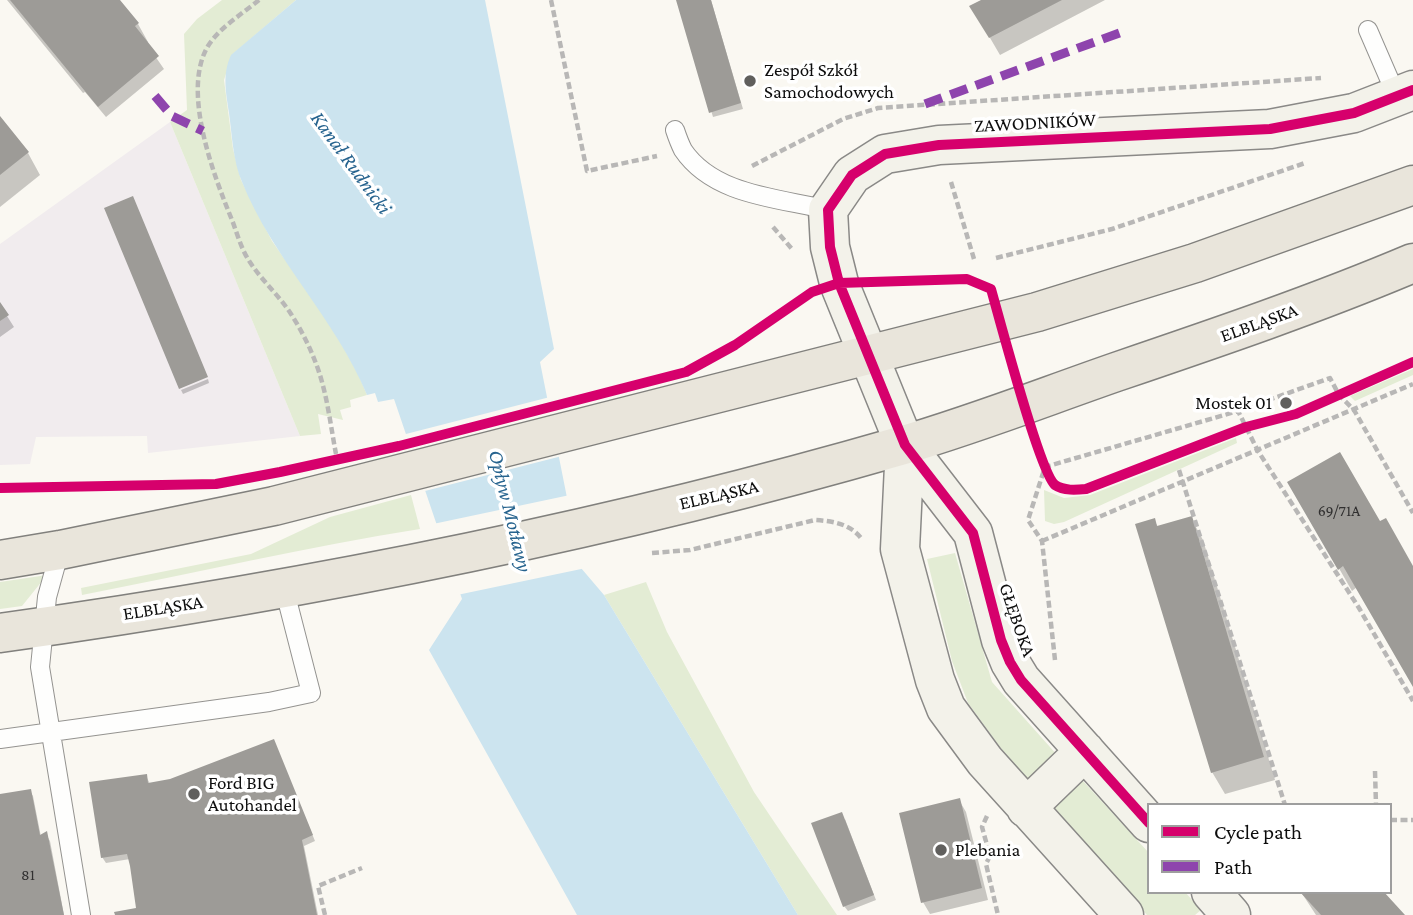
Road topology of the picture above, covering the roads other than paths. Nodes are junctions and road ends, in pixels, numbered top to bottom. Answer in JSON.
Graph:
{"nodes":[{"id":1,"x":1368,"y":30,"type":"dead end"},
{"id":2,"x":1405,"y":94,"type":"edge"},
{"id":3,"x":675,"y":130,"type":"dead end"},
{"id":4,"x":1413,"y":185,"type":"edge"},
{"id":5,"x":828,"y":210,"type":"junction"},
{"id":6,"x":1413,"y":263,"type":"edge"},
{"id":7,"x":1413,"y":279,"type":"edge"},
{"id":8,"x":1344,"y":292,"type":"junction"},
{"id":9,"x":867,"y":354,"type":"junction"},
{"id":10,"x":905,"y":444,"type":"junction"},
{"id":11,"x":60,"y":550,"type":"junction"},
{"id":12,"x":0,"y":560,"type":"edge"},
{"id":13,"x":285,"y":588,"type":"junction"},
{"id":14,"x":42,"y":627,"type":"junction"},
{"id":15,"x":0,"y":633,"type":"edge"},
{"id":16,"x":50,"y":731,"type":"junction"},
{"id":17,"x":0,"y":739,"type":"edge"},
{"id":18,"x":1085,"y":751,"type":"junction"},
{"id":19,"x":1008,"y":808,"type":"junction"},
{"id":20,"x":1147,"y":821,"type":"edge"},
{"id":21,"x":81,"y":915,"type":"edge"},
{"id":22,"x":1124,"y":915,"type":"edge"}],
"edges":[{"from":1,"to":2,"type":"lane"},
{"from":2,"to":5,"type":"street","name":"ZAWODNIKÓW"},
{"from":3,"to":5,"type":"lane"},
{"from":4,"to":9,"type":"main road"},
{"from":5,"to":9,"type":"street"},
{"from":6,"to":8,"type":"main road","name":"ELBLĄSKA"},
{"from":7,"to":8,"type":"main road"},
{"from":8,"to":10,"type":"main road","name":"ELBLĄSKA"},
{"from":9,"to":10,"type":"street"},
{"from":9,"to":11,"type":"main road"},
{"from":10,"to":13,"type":"main road","name":"ELBLĄSKA"},
{"from":10,"to":18,"type":"street","name":"GŁĘBOKA"},
{"from":10,"to":19,"type":"street"},
{"from":11,"to":12,"type":"main road"},
{"from":11,"to":14,"type":"lane"},
{"from":13,"to":14,"type":"main road","name":"ELBLĄSKA"},
{"from":13,"to":16,"type":"lane"},
{"from":14,"to":15,"type":"main road","name":"ELBLĄSKA"},
{"from":14,"to":16,"type":"lane"},
{"from":16,"to":17,"type":"lane"},
{"from":16,"to":21,"type":"lane"},
{"from":18,"to":19,"type":"street"},
{"from":18,"to":20,"type":"street","name":"GŁĘBOKA"},
{"from":19,"to":22,"type":"street"}]}
